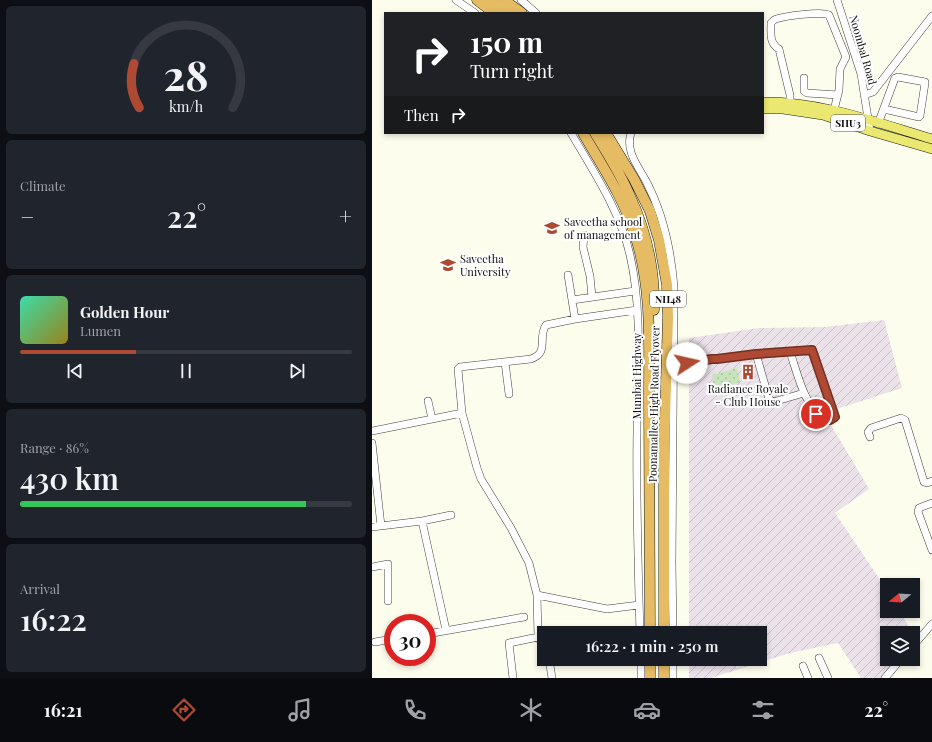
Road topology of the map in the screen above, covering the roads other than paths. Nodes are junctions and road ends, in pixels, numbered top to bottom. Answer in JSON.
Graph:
{"nodes":[{"id":1,"x":456,"y":0,"type":"edge"},
{"id":2,"x":477,"y":0,"type":"edge"},
{"id":3,"x":490,"y":0,"type":"edge"},
{"id":4,"x":504,"y":0,"type":"edge"},
{"id":5,"x":521,"y":0,"type":"edge"},
{"id":6,"x":837,"y":0,"type":"edge"},
{"id":7,"x":474,"y":12,"type":"edge"},
{"id":8,"x":493,"y":12,"type":"edge"},
{"id":9,"x":507,"y":12,"type":"edge"},
{"id":10,"x":521,"y":12,"type":"edge"},
{"id":11,"x":535,"y":12,"type":"edge"},
{"id":12,"x":932,"y":16,"type":"edge"},
{"id":13,"x":804,"y":78,"type":"dead end"},
{"id":14,"x":838,"y":95,"type":"junction"},
{"id":15,"x":864,"y":95,"type":"junction"},
{"id":16,"x":764,"y":102,"type":"edge"},
{"id":17,"x":790,"y":102,"type":"junction"},
{"id":18,"x":764,"y":109,"type":"edge"},
{"id":19,"x":884,"y":109,"type":"junction"},
{"id":20,"x":834,"y":110,"type":"junction"},
{"id":21,"x":868,"y":121,"type":"junction"},
{"id":22,"x":878,"y":124,"type":"junction"},
{"id":23,"x":870,"y":131,"type":"junction"},
{"id":24,"x":572,"y":134,"type":"edge"},
{"id":25,"x":584,"y":134,"type":"edge"},
{"id":26,"x":596,"y":134,"type":"edge"},
{"id":27,"x":607,"y":134,"type":"edge"},
{"id":28,"x":631,"y":134,"type":"edge"},
{"id":29,"x":932,"y":139,"type":"edge"},
{"id":30,"x":932,"y":149,"type":"edge"},
{"id":31,"x":584,"y":235,"type":"dead end"},
{"id":32,"x":568,"y":275,"type":"dead end"},
{"id":33,"x":635,"y":291,"type":"junction"},
{"id":34,"x":592,"y":297,"type":"junction"},
{"id":35,"x":572,"y":300,"type":"junction"},
{"id":36,"x":637,"y":310,"type":"junction"},
{"id":37,"x":575,"y":319,"type":"junction"},
{"id":38,"x":790,"y":352,"type":"junction"},
{"id":39,"x":756,"y":354,"type":"junction"},
{"id":40,"x":505,"y":362,"type":"junction"},
{"id":41,"x":674,"y":367,"type":"junction"},
{"id":42,"x":649,"y":382,"type":"junction"},
{"id":43,"x":804,"y":393,"type":"junction"},
{"id":44,"x":509,"y":394,"type":"dead end"},
{"id":45,"x":428,"y":401,"type":"dead end"},
{"id":46,"x":462,"y":413,"type":"junction"},
{"id":47,"x":432,"y":419,"type":"junction"},
{"id":48,"x":372,"y":431,"type":"edge"},
{"id":49,"x":870,"y":437,"type":"dead end"},
{"id":50,"x":372,"y":443,"type":"edge"},
{"id":51,"x":373,"y":470,"type":"edge"},
{"id":52,"x":932,"y":481,"type":"edge"},
{"id":53,"x":932,"y":503,"type":"edge"},
{"id":54,"x":451,"y":515,"type":"dead end"},
{"id":55,"x":422,"y":521,"type":"junction"},
{"id":56,"x":381,"y":526,"type":"junction"},
{"id":57,"x":372,"y":527,"type":"edge"},
{"id":58,"x":669,"y":545,"type":"junction"},
{"id":59,"x":932,"y":550,"type":"edge"},
{"id":60,"x":372,"y":567,"type":"edge"},
{"id":61,"x":537,"y":595,"type":"junction"},
{"id":62,"x":388,"y":601,"type":"dead end"},
{"id":63,"x":639,"y":605,"type":"junction"},
{"id":64,"x":524,"y":617,"type":"dead end"},
{"id":65,"x":932,"y":624,"type":"edge"},
{"id":66,"x":538,"y":626,"type":"edge"},
{"id":67,"x":640,"y":626,"type":"edge"},
{"id":68,"x":650,"y":626,"type":"edge"},
{"id":69,"x":664,"y":626,"type":"edge"},
{"id":70,"x":673,"y":626,"type":"edge"},
{"id":71,"x":446,"y":630,"type":"junction"},
{"id":72,"x":436,"y":632,"type":"edge"},
{"id":73,"x":537,"y":637,"type":"edge"},
{"id":74,"x":920,"y":638,"type":"edge"},
{"id":75,"x":384,"y":640,"type":"edge"},
{"id":76,"x":375,"y":642,"type":"dead end"},
{"id":77,"x":818,"y":658,"type":"dead end"},
{"id":78,"x":550,"y":666,"type":"edge"},
{"id":79,"x":641,"y":666,"type":"edge"},
{"id":80,"x":650,"y":666,"type":"edge"},
{"id":81,"x":664,"y":666,"type":"edge"},
{"id":82,"x":673,"y":666,"type":"edge"},
{"id":83,"x":803,"y":666,"type":"dead end"},
{"id":84,"x":896,"y":666,"type":"edge"},
{"id":85,"x":513,"y":678,"type":"edge"},
{"id":86,"x":552,"y":678,"type":"edge"},
{"id":87,"x":641,"y":678,"type":"edge"},
{"id":88,"x":650,"y":678,"type":"edge"},
{"id":89,"x":664,"y":678,"type":"edge"},
{"id":90,"x":673,"y":678,"type":"edge"},
{"id":91,"x":808,"y":678,"type":"edge"},
{"id":92,"x":828,"y":678,"type":"edge"},
{"id":93,"x":885,"y":678,"type":"edge"}],
"edges":[{"from":1,"to":7,"type":"street"},
{"from":2,"to":8,"type":"highway"},
{"from":3,"to":9,"type":"highway"},
{"from":4,"to":10,"type":"highway"},
{"from":5,"to":11,"type":"street"},
{"from":6,"to":15,"type":"street","name":"Noombal Road"},
{"from":12,"to":15,"type":"street"},
{"from":13,"to":14,"type":"street"},
{"from":14,"to":17,"type":"street"},
{"from":14,"to":20,"type":"street"},
{"from":15,"to":21,"type":"street","name":"Noombal Road"},
{"from":16,"to":17,"type":"main road","number":"SHU3"},
{"from":17,"to":20,"type":"main road","number":"SHU3"},
{"from":18,"to":23,"type":"main road","number":"SHU3"},
{"from":19,"to":19,"type":"street"},
{"from":19,"to":22,"type":"street"},
{"from":20,"to":21,"type":"main road","number":"SHU3"},
{"from":21,"to":22,"type":"main road","number":"SHU3"},
{"from":21,"to":23,"type":"street","name":"Noombal Road"},
{"from":22,"to":29,"type":"main road","number":"SHU3"},
{"from":23,"to":30,"type":"main road","number":"SHU3"},
{"from":24,"to":33,"type":"street"},
{"from":25,"to":42,"type":"highway","name":"Mumbai Highway","number":"NH48"},
{"from":26,"to":42,"type":"highway"},
{"from":27,"to":58,"type":"highway","name":"Poonamallee High Road Flyover","number":"NH48"},
{"from":28,"to":41,"type":"street"},
{"from":31,"to":34,"type":"street"},
{"from":32,"to":35,"type":"street"},
{"from":33,"to":34,"type":"street"},
{"from":33,"to":36,"type":"street"},
{"from":34,"to":35,"type":"street"},
{"from":35,"to":37,"type":"street"},
{"from":36,"to":37,"type":"street"},
{"from":36,"to":63,"type":"street"},
{"from":37,"to":40,"type":"street"},
{"from":38,"to":39,"type":"street"},
{"from":38,"to":43,"type":"street"},
{"from":38,"to":43,"type":"street"},
{"from":39,"to":41,"type":"street"},
{"from":39,"to":43,"type":"street"},
{"from":40,"to":44,"type":"street"},
{"from":40,"to":46,"type":"street"},
{"from":41,"to":58,"type":"street"},
{"from":42,"to":68,"type":"highway","name":"Mumbai Highway","number":"NH48"},
{"from":45,"to":47,"type":"street"},
{"from":46,"to":47,"type":"street"},
{"from":46,"to":61,"type":"street"},
{"from":47,"to":48,"type":"street"},
{"from":49,"to":52,"type":"street"},
{"from":50,"to":51,"type":"street"},
{"from":51,"to":56,"type":"street"},
{"from":53,"to":59,"type":"street"},
{"from":54,"to":55,"type":"street"},
{"from":55,"to":56,"type":"street"},
{"from":55,"to":71,"type":"street"},
{"from":56,"to":57,"type":"street"},
{"from":58,"to":69,"type":"highway","number":"NH48"},
{"from":58,"to":70,"type":"street"},
{"from":60,"to":62,"type":"street"},
{"from":61,"to":63,"type":"street"},
{"from":61,"to":66,"type":"street"},
{"from":63,"to":67,"type":"street"},
{"from":64,"to":71,"type":"street"},
{"from":65,"to":74,"type":"street"},
{"from":71,"to":72,"type":"street"},
{"from":73,"to":85,"type":"street"},
{"from":75,"to":76,"type":"street"},
{"from":77,"to":92,"type":"street"},
{"from":78,"to":86,"type":"street"},
{"from":79,"to":87,"type":"street"},
{"from":80,"to":88,"type":"highway"},
{"from":81,"to":89,"type":"highway"},
{"from":82,"to":90,"type":"street"},
{"from":83,"to":91,"type":"street"},
{"from":84,"to":93,"type":"street"}]}
